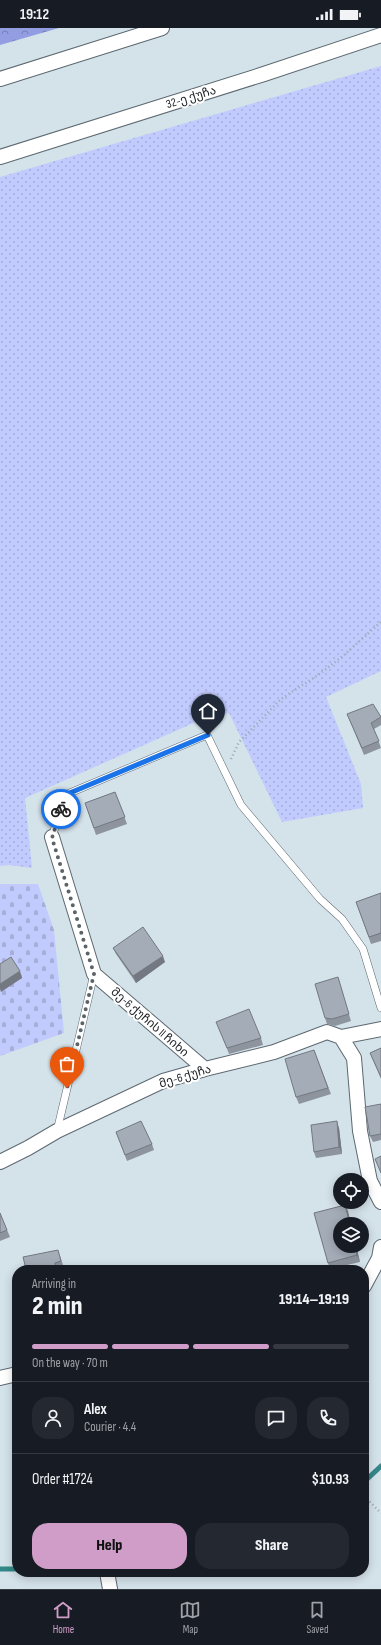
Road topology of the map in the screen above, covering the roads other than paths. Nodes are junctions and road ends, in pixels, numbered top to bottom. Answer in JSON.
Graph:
{"nodes":[{"id":1,"x":162,"y":28,"type":"edge"},
{"id":2,"x":381,"y":35,"type":"edge"},
{"id":3,"x":0,"y":79,"type":"edge"},
{"id":4,"x":0,"y":156,"type":"edge"},
{"id":5,"x":52,"y":838,"type":"joint"},
{"id":6,"x":94,"y":974,"type":"junction"},
{"id":7,"x":381,"y":1008,"type":"edge"},
{"id":8,"x":381,"y":1029,"type":"edge"},
{"id":9,"x":341,"y":1037,"type":"junction"},
{"id":10,"x":205,"y":1069,"type":"junction"},
{"id":11,"x":57,"y":1131,"type":"junction"},
{"id":12,"x":0,"y":1162,"type":"edge"},
{"id":13,"x":381,"y":1202,"type":"edge"},
{"id":14,"x":381,"y":1247,"type":"edge"},
{"id":15,"x":369,"y":1277,"type":"edge"},
{"id":16,"x":12,"y":1375,"type":"edge"},
{"id":17,"x":0,"y":1378,"type":"edge"},
{"id":18,"x":108,"y":1577,"type":"edge"},
{"id":19,"x":110,"y":1589,"type":"edge"}],
"edges":[{"from":1,"to":3,"type":"street"},
{"from":2,"to":4,"type":"street","name":"32-ე ქუჩა"},
{"from":5,"to":6,"type":"street"},
{"from":5,"to":7,"type":"lane"},
{"from":6,"to":10,"type":"street","name":"მე-6 ქუჩის II ჩიხი"},
{"from":6,"to":11,"type":"lane"},
{"from":8,"to":9,"type":"street","name":"მე-6 ქუჩა"},
{"from":9,"to":10,"type":"street","name":"მე-6 ქუჩა"},
{"from":9,"to":13,"type":"street"},
{"from":10,"to":11,"type":"street","name":"მე-6 ქუჩა"},
{"from":11,"to":12,"type":"street","name":"მე-6 ქუჩა"},
{"from":14,"to":15,"type":"street"},
{"from":16,"to":17,"type":"street"},
{"from":18,"to":19,"type":"street"}]}
